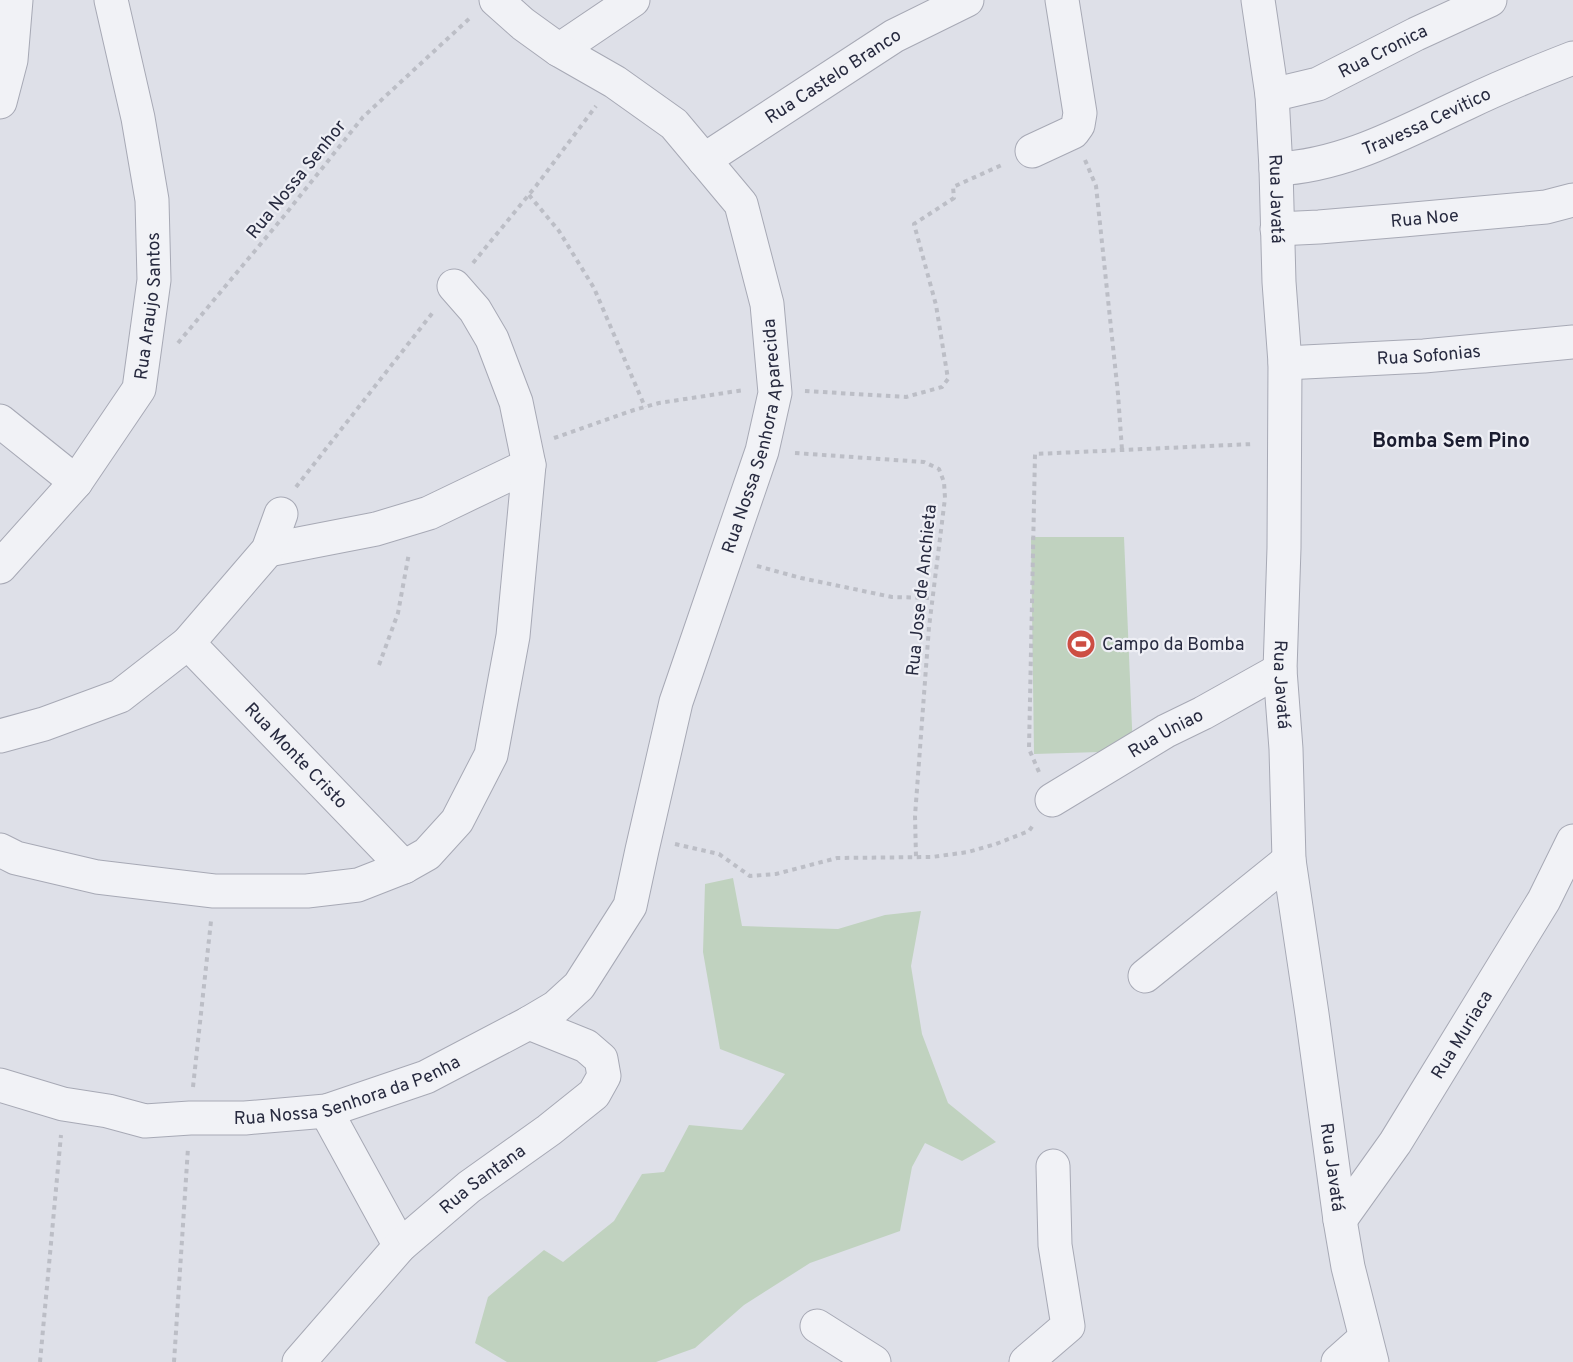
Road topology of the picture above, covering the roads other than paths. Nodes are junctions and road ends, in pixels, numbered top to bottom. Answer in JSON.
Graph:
{"nodes":[{"id":1,"x":16,"y":0,"type":"edge"},
{"id":2,"x":111,"y":0,"type":"edge"},
{"id":3,"x":633,"y":0,"type":"edge"},
{"id":4,"x":967,"y":0,"type":"edge"},
{"id":5,"x":1062,"y":0,"type":"edge"},
{"id":6,"x":1259,"y":0,"type":"edge"},
{"id":7,"x":1490,"y":0,"type":"edge"},
{"id":8,"x":485,"y":8,"type":"edge"},
{"id":9,"x":559,"y":50,"type":"junction"},
{"id":10,"x":1573,"y":58,"type":"edge"},
{"id":11,"x":1272,"y":95,"type":"junction"},
{"id":12,"x":0,"y":102,"type":"edge"},
{"id":13,"x":1032,"y":151,"type":"road end"},
{"id":14,"x":704,"y":160,"type":"junction"},
{"id":15,"x":1276,"y":169,"type":"junction"},
{"id":16,"x":1573,"y":200,"type":"edge"},
{"id":17,"x":1277,"y":229,"type":"junction"},
{"id":18,"x":454,"y":286,"type":"dead end"},
{"id":19,"x":1573,"y":342,"type":"edge"},
{"id":20,"x":1285,"y":363,"type":"junction"},
{"id":21,"x":0,"y":421,"type":"edge"},
{"id":22,"x":527,"y":457,"type":"junction"},
{"id":23,"x":76,"y":482,"type":"junction"},
{"id":24,"x":281,"y":514,"type":"dead end"},
{"id":25,"x":268,"y":550,"type":"junction"},
{"id":26,"x":0,"y":567,"type":"edge"},
{"id":27,"x":188,"y":642,"type":"junction"},
{"id":28,"x":1280,"y":670,"type":"junction"},
{"id":29,"x":0,"y":736,"type":"edge"},
{"id":30,"x":1052,"y":800,"type":"road end"},
{"id":31,"x":1573,"y":841,"type":"edge"},
{"id":32,"x":0,"y":850,"type":"edge"},
{"id":33,"x":1289,"y":860,"type":"junction"},
{"id":34,"x":404,"y":867,"type":"junction"},
{"id":35,"x":630,"y":906,"type":"joint"},
{"id":36,"x":1145,"y":976,"type":"dead end"},
{"id":37,"x":529,"y":1023,"type":"junction"},
{"id":38,"x":0,"y":1084,"type":"edge"},
{"id":39,"x":326,"y":1111,"type":"junction"},
{"id":40,"x":1053,"y":1166,"type":"dead end"},
{"id":41,"x":1340,"y":1220,"type":"junction"},
{"id":42,"x":400,"y":1246,"type":"junction"},
{"id":43,"x":816,"y":1326,"type":"dead end"},
{"id":44,"x":1369,"y":1350,"type":"edge"},
{"id":45,"x":299,"y":1362,"type":"edge"},
{"id":46,"x":874,"y":1362,"type":"edge"},
{"id":47,"x":1026,"y":1362,"type":"edge"},
{"id":48,"x":1338,"y":1362,"type":"edge"}],
"edges":[{"from":1,"to":12,"type":"street"},
{"from":2,"to":23,"type":"street","name":"Rua Araujo Santos"},
{"from":3,"to":9,"type":"street"},
{"from":4,"to":14,"type":"street","name":"Rua Castelo Branco"},
{"from":5,"to":13,"type":"street"},
{"from":6,"to":11,"type":"street","name":"Rua Javatá"},
{"from":7,"to":11,"type":"street","name":"Rua Cronica"},
{"from":8,"to":9,"type":"street","name":"Rua Nossa Senhora Aparecida"},
{"from":9,"to":14,"type":"street","name":"Rua Nossa Senhora Aparecida"},
{"from":10,"to":15,"type":"street","name":"Travessa Cevitico"},
{"from":11,"to":15,"type":"street","name":"Rua Javatá"},
{"from":14,"to":35,"type":"street","name":"Rua Nossa Senhora Aparecida"},
{"from":15,"to":17,"type":"street","name":"Rua Javatá"},
{"from":16,"to":17,"type":"street","name":"Rua Noe"},
{"from":17,"to":20,"type":"street","name":"Rua Javatá"},
{"from":18,"to":22,"type":"street"},
{"from":19,"to":20,"type":"street","name":"Rua Sofonias"},
{"from":20,"to":28,"type":"street","name":"Rua Javatá"},
{"from":21,"to":23,"type":"street"},
{"from":22,"to":25,"type":"street"},
{"from":22,"to":34,"type":"street"},
{"from":23,"to":26,"type":"street","name":"Rua Araujo Santos"},
{"from":24,"to":25,"type":"street"},
{"from":25,"to":27,"type":"street"},
{"from":27,"to":29,"type":"street"},
{"from":27,"to":34,"type":"street","name":"Rua Monte Cristo"},
{"from":28,"to":30,"type":"street","name":"Rua Uniao"},
{"from":28,"to":33,"type":"street","name":"Rua Javatá"},
{"from":31,"to":41,"type":"street","name":"Rua Muriaca"},
{"from":32,"to":34,"type":"street"},
{"from":33,"to":36,"type":"street"},
{"from":33,"to":41,"type":"street","name":"Rua Javatá"},
{"from":35,"to":37,"type":"street","name":"Rua Nossa Senhora da Penha"},
{"from":37,"to":39,"type":"street","name":"Rua Nossa Senhora da Penha"},
{"from":37,"to":42,"type":"street","name":"Rua Santana"},
{"from":38,"to":39,"type":"street","name":"Rua Nossa Senhora da Penha"},
{"from":39,"to":42,"type":"street"},
{"from":40,"to":47,"type":"street"},
{"from":41,"to":44,"type":"street","name":"Rua Javatá"},
{"from":42,"to":45,"type":"street","name":"Rua Santana"},
{"from":43,"to":46,"type":"street"},
{"from":44,"to":48,"type":"street"}]}
